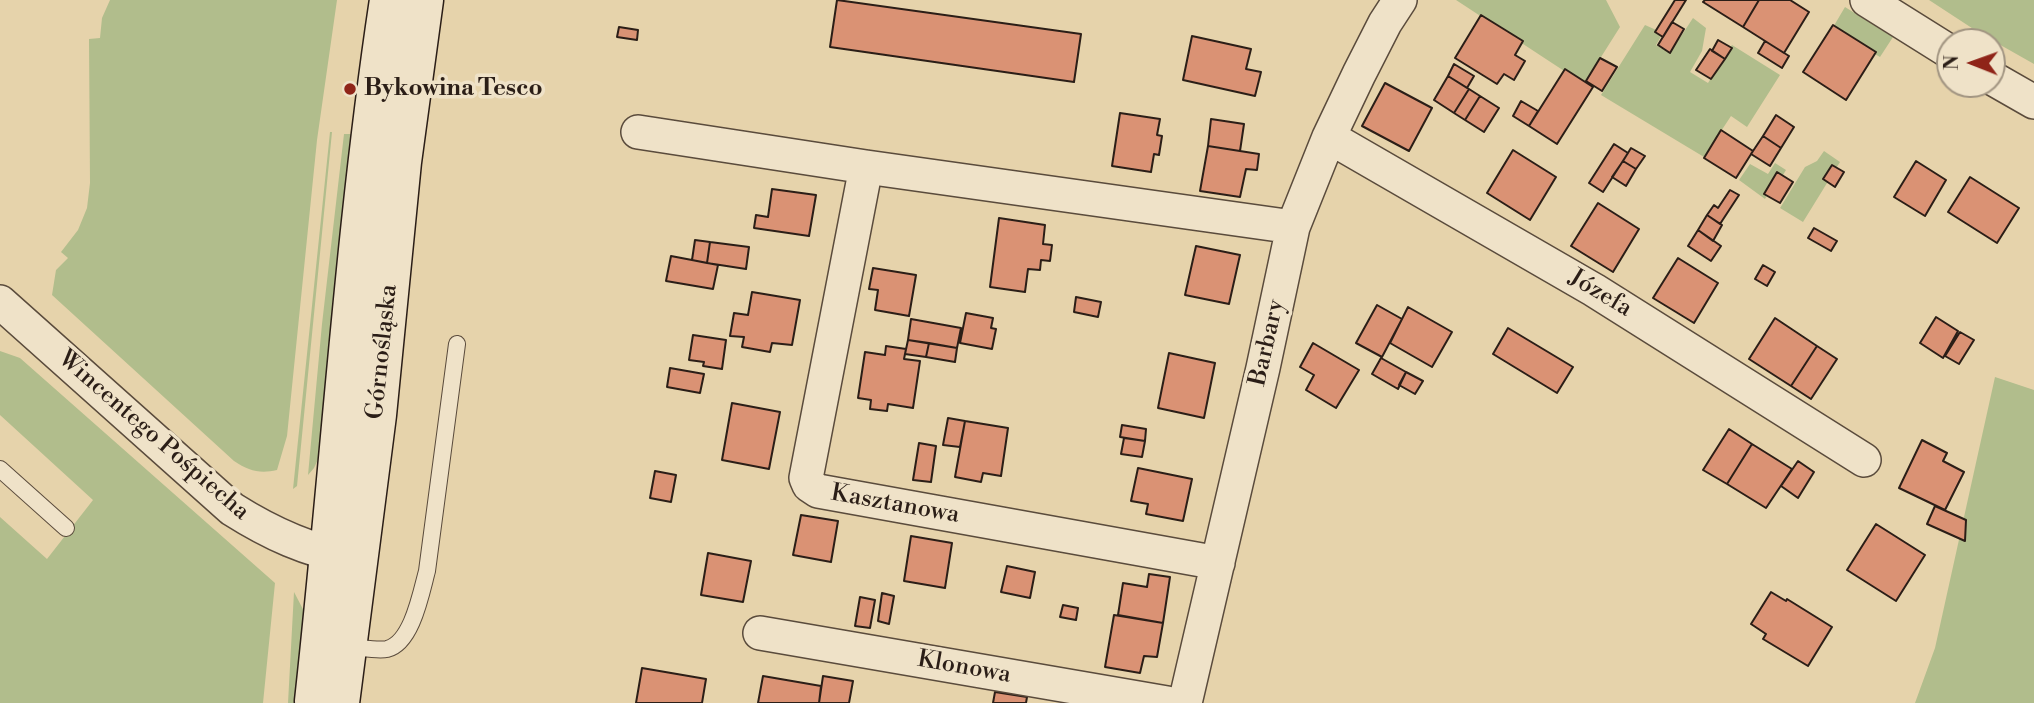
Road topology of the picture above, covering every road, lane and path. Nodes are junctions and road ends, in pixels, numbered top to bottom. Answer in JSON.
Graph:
{"nodes":[{"id":1,"x":390,"y":0,"type":"edge"},
{"id":2,"x":424,"y":0,"type":"edge"},
{"id":3,"x":1400,"y":0,"type":"edge"},
{"id":4,"x":1867,"y":0,"type":"edge"},
{"id":5,"x":1936,"y":43,"type":"edge"},
{"id":6,"x":2006,"y":86,"type":"edge"},
{"id":7,"x":2034,"y":102,"type":"edge"},
{"id":8,"x":638,"y":132,"type":"dead end"},
{"id":9,"x":1329,"y":137,"type":"junction"},
{"id":10,"x":866,"y":167,"type":"junction"},
{"id":11,"x":1293,"y":227,"type":"junction"},
{"id":12,"x":0,"y":302,"type":"edge"},
{"id":13,"x":457,"y":344,"type":"dead end"},
{"id":14,"x":1864,"y":460,"type":"dead end"},
{"id":15,"x":0,"y":469,"type":"edge"},
{"id":16,"x":66,"y":528,"type":"dead end"},
{"id":17,"x":344,"y":557,"type":"junction"},
{"id":18,"x":1218,"y":563,"type":"junction"},
{"id":19,"x":761,"y":634,"type":"dead end"},
{"id":20,"x":347,"y":647,"type":"junction"},
{"id":21,"x":314,"y":703,"type":"edge"},
{"id":22,"x":340,"y":703,"type":"edge"},
{"id":23,"x":1167,"y":703,"type":"edge"},
{"id":24,"x":1185,"y":703,"type":"edge"}],
"edges":[{"from":1,"to":17,"type":"street","name":"Górnośląska"},
{"from":2,"to":17,"type":"street","name":"Górnośląska"},
{"from":3,"to":9,"type":"street","name":"Barbary"},
{"from":4,"to":5,"type":"street"},
{"from":6,"to":7,"type":"street"},
{"from":8,"to":10,"type":"street"},
{"from":9,"to":11,"type":"street","name":"Barbary"},
{"from":9,"to":14,"type":"street","name":"Józefa"},
{"from":10,"to":11,"type":"street"},
{"from":10,"to":18,"type":"street","name":"Kasztanowa"},
{"from":11,"to":18,"type":"street","name":"Barbary"},
{"from":12,"to":17,"type":"street","name":"Wincentego Pośpiecha"},
{"from":13,"to":20,"type":"lane"},
{"from":15,"to":16,"type":"lane"},
{"from":17,"to":20,"type":"street","name":"Górnośląska"},
{"from":17,"to":21,"type":"street","name":"Górnośląska"},
{"from":18,"to":24,"type":"street","name":"Barbary"},
{"from":19,"to":23,"type":"street","name":"Klonowa"},
{"from":20,"to":22,"type":"street","name":"Górnośląska"}]}
